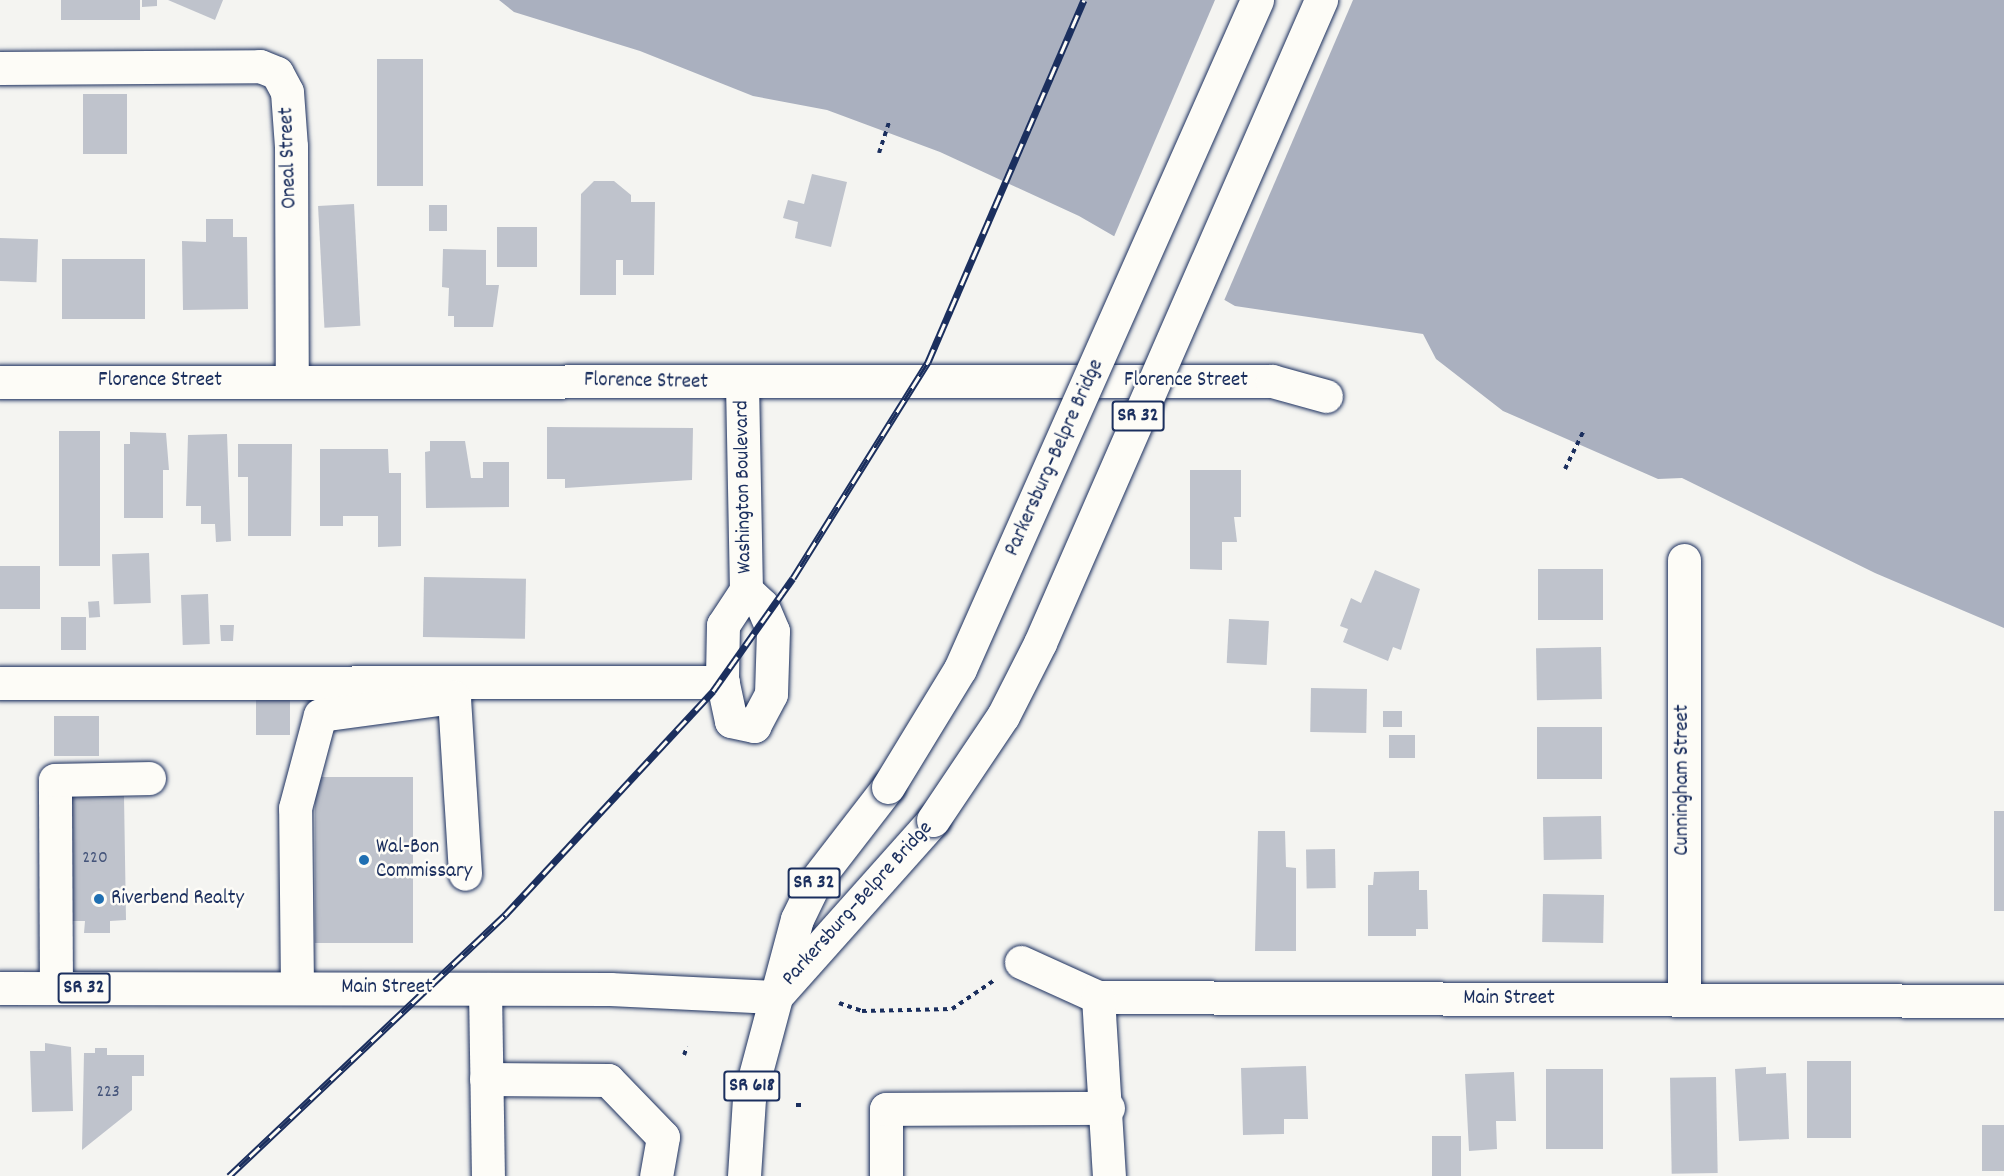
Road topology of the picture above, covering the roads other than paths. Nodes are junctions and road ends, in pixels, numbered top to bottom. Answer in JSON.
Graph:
{"nodes":[{"id":1,"x":1257,"y":0,"type":"edge"},
{"id":2,"x":1322,"y":0,"type":"edge"},
{"id":3,"x":0,"y":68,"type":"edge"},
{"id":4,"x":292,"y":381,"type":"junction"},
{"id":5,"x":0,"y":382,"type":"edge"},
{"id":6,"x":742,"y":383,"type":"junction"},
{"id":7,"x":1326,"y":396,"type":"dead end"},
{"id":8,"x":1684,"y":560,"type":"dead end"},
{"id":9,"x":746,"y":591,"type":"junction"},
{"id":10,"x":723,"y":682,"type":"junction"},
{"id":11,"x":0,"y":683,"type":"edge"},
{"id":12,"x":457,"y":689,"type":"junction"},
{"id":13,"x":149,"y":778,"type":"dead end"},
{"id":14,"x":465,"y":874,"type":"dead end"},
{"id":15,"x":1021,"y":962,"type":"road end"},
{"id":16,"x":0,"y":988,"type":"edge"},
{"id":17,"x":56,"y":988,"type":"junction"},
{"id":18,"x":297,"y":988,"type":"junction"},
{"id":19,"x":485,"y":989,"type":"junction"},
{"id":20,"x":1098,"y":997,"type":"junction"},
{"id":21,"x":774,"y":998,"type":"junction"},
{"id":22,"x":1684,"y":1000,"type":"junction"},
{"id":23,"x":2004,"y":1001,"type":"edge"},
{"id":24,"x":486,"y":1079,"type":"junction"},
{"id":25,"x":1108,"y":1108,"type":"junction"},
{"id":26,"x":488,"y":1176,"type":"edge"},
{"id":27,"x":656,"y":1176,"type":"edge"},
{"id":28,"x":744,"y":1176,"type":"edge"},
{"id":29,"x":886,"y":1176,"type":"edge"},
{"id":30,"x":1109,"y":1176,"type":"edge"}],
"edges":[{"from":1,"to":21,"type":"street","name":"Parkersburg–Belpre Bridge","number":"SR 32","bridge":true},
{"from":2,"to":21,"type":"street","name":"Parkersburg–Belpre Bridge","number":"SR 32","bridge":true},
{"from":3,"to":4,"type":"street","name":"Oneal Street"},
{"from":4,"to":5,"type":"street","name":"Florence Street"},
{"from":4,"to":6,"type":"street","name":"Florence Street"},
{"from":6,"to":7,"type":"street","name":"Florence Street"},
{"from":6,"to":9,"type":"street","name":"Washington Boulevard"},
{"from":8,"to":22,"type":"street","name":"Cunningham Street"},
{"from":9,"to":10,"type":"street","name":"Washington Boulevard"},
{"from":9,"to":10,"type":"street","name":"Washington Boulevard"},
{"from":10,"to":12,"type":"street"},
{"from":11,"to":12,"type":"street"},
{"from":12,"to":14,"type":"street"},
{"from":12,"to":18,"type":"street"},
{"from":13,"to":17,"type":"street"},
{"from":15,"to":20,"type":"street","name":"Main Street"},
{"from":16,"to":17,"type":"street","name":"Main Street","number":"SR 32"},
{"from":17,"to":18,"type":"street","name":"Main Street","number":"SR 32"},
{"from":18,"to":19,"type":"street","name":"Main Street","number":"SR 32"},
{"from":19,"to":21,"type":"street","name":"Main Street","number":"SR 32"},
{"from":19,"to":24,"type":"street"},
{"from":20,"to":22,"type":"street","name":"Main Street"},
{"from":20,"to":25,"type":"street"},
{"from":21,"to":28,"type":"street","number":"SR 618"},
{"from":22,"to":23,"type":"street","name":"Main Street"},
{"from":24,"to":26,"type":"street"},
{"from":24,"to":27,"type":"street"},
{"from":25,"to":29,"type":"street"},
{"from":25,"to":30,"type":"street"}]}
